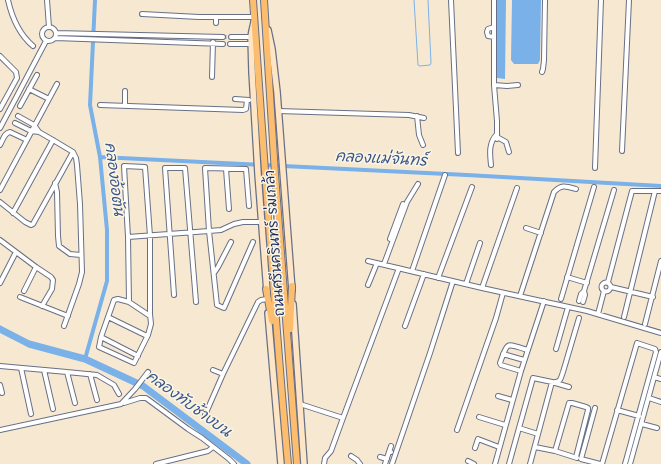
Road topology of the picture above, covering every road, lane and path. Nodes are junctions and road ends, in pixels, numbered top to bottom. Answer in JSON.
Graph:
{"nodes":[{"id":1,"x":8,"y":0,"type":"edge"},
{"id":2,"x":47,"y":0,"type":"edge"},
{"id":3,"x":253,"y":0,"type":"edge"},
{"id":4,"x":264,"y":0,"type":"edge"},
{"id":5,"x":451,"y":0,"type":"edge"},
{"id":6,"x":494,"y":0,"type":"edge"},
{"id":7,"x":545,"y":0,"type":"edge"},
{"id":8,"x":601,"y":0,"type":"edge"},
{"id":9,"x":629,"y":0,"type":"edge"},
{"id":10,"x":142,"y":14,"type":"dead end"},
{"id":11,"x":216,"y":17,"type":"junction"},
{"id":12,"x":254,"y":19,"type":"junction"},
{"id":13,"x":266,"y":22,"type":"junction"},
{"id":14,"x":216,"y":23,"type":"dead end"},
{"id":15,"x":48,"y":27,"type":"junction"},
{"id":16,"x":494,"y":27,"type":"junction"},
{"id":17,"x":56,"y":36,"type":"junction"},
{"id":18,"x":68,"y":36,"type":"junction"},
{"id":19,"x":213,"y":36,"type":"junction"},
{"id":20,"x":223,"y":36,"type":"tunnel mouth"},
{"id":21,"x":231,"y":37,"type":"tunnel mouth"},
{"id":22,"x":494,"y":37,"type":"junction"},
{"id":23,"x":46,"y":41,"type":"junction"},
{"id":24,"x":254,"y":41,"type":"junction"},
{"id":25,"x":213,"y":43,"type":"junction"},
{"id":26,"x":223,"y":44,"type":"tunnel mouth"},
{"id":27,"x":230,"y":44,"type":"dead end"},
{"id":28,"x":34,"y":46,"type":"dead end"},
{"id":29,"x":0,"y":56,"type":"edge"},
{"id":30,"x":542,"y":72,"type":"dead end"},
{"id":31,"x":37,"y":75,"type":"dead end"},
{"id":32,"x":212,"y":77,"type":"dead end"},
{"id":33,"x":57,"y":84,"type":"dead end"},
{"id":34,"x":494,"y":84,"type":"junction"},
{"id":35,"x":518,"y":85,"type":"dead end"},
{"id":36,"x":29,"y":89,"type":"junction"},
{"id":37,"x":124,"y":91,"type":"dead end"},
{"id":38,"x":49,"y":99,"type":"junction"},
{"id":39,"x":235,"y":99,"type":"dead end"},
{"id":40,"x":250,"y":100,"type":"junction"},
{"id":41,"x":100,"y":105,"type":"dead end"},
{"id":42,"x":20,"y":106,"type":"dead end"},
{"id":43,"x":124,"y":106,"type":"junction"},
{"id":44,"x":0,"y":109,"type":"edge"},
{"id":45,"x":9,"y":111,"type":"junction"},
{"id":46,"x":278,"y":111,"type":"junction"},
{"id":47,"x":417,"y":116,"type":"junction"},
{"id":48,"x":5,"y":118,"type":"junction"},
{"id":49,"x":424,"y":118,"type":"dead end"},
{"id":50,"x":34,"y":125,"type":"junction"},
{"id":51,"x":0,"y":128,"type":"edge"},
{"id":52,"x":31,"y":131,"type":"junction"},
{"id":53,"x":39,"y":132,"type":"junction"},
{"id":54,"x":497,"y":137,"type":"junction"},
{"id":55,"x":27,"y":140,"type":"junction"},
{"id":56,"x":53,"y":140,"type":"junction"},
{"id":57,"x":0,"y":145,"type":"edge"},
{"id":58,"x":423,"y":145,"type":"dead end"},
{"id":59,"x":622,"y":151,"type":"dead end"},
{"id":60,"x":73,"y":152,"type":"junction"},
{"id":61,"x":509,"y":152,"type":"dead end"},
{"id":62,"x":458,"y":153,"type":"dead end"},
{"id":63,"x":491,"y":165,"type":"dead end"},
{"id":64,"x":595,"y":168,"type":"dead end"},
{"id":65,"x":226,"y":169,"type":"junction"},
{"id":66,"x":445,"y":175,"type":"dead end"},
{"id":67,"x":55,"y":182,"type":"junction"},
{"id":68,"x":418,"y":184,"type":"dead end"},
{"id":69,"x":594,"y":186,"type":"dead end"},
{"id":70,"x":472,"y":187,"type":"dead end"},
{"id":71,"x":517,"y":188,"type":"dead end"},
{"id":72,"x":576,"y":189,"type":"dead end"},
{"id":73,"x":0,"y":190,"type":"edge"},
{"id":74,"x":614,"y":190,"type":"dead end"},
{"id":75,"x":655,"y":191,"type":"junction"},
{"id":76,"x":661,"y":191,"type":"edge"},
{"id":77,"x":0,"y":202,"type":"edge"},
{"id":78,"x":403,"y":204,"type":"dead end"},
{"id":79,"x":249,"y":206,"type":"dead end"},
{"id":80,"x":229,"y":209,"type":"dead end"},
{"id":81,"x":13,"y":213,"type":"junction"},
{"id":82,"x":261,"y":222,"type":"junction"},
{"id":83,"x":526,"y":228,"type":"dead end"},
{"id":84,"x":210,"y":231,"type":"junction"},
{"id":85,"x":190,"y":233,"type":"junction"},
{"id":86,"x":541,"y":233,"type":"junction"},
{"id":87,"x":170,"y":234,"type":"junction"},
{"id":88,"x":393,"y":235,"type":"junction"},
{"id":89,"x":150,"y":236,"type":"junction"},
{"id":90,"x":128,"y":237,"type":"junction"},
{"id":91,"x":390,"y":239,"type":"dead end"},
{"id":92,"x":0,"y":240,"type":"edge"},
{"id":93,"x":231,"y":242,"type":"dead end"},
{"id":94,"x":253,"y":242,"type":"dead end"},
{"id":95,"x":480,"y":243,"type":"dead end"},
{"id":96,"x":16,"y":252,"type":"junction"},
{"id":97,"x":81,"y":255,"type":"junction"},
{"id":98,"x":368,"y":261,"type":"dead end"},
{"id":99,"x":661,"y":261,"type":"edge"},
{"id":100,"x":377,"y":263,"type":"junction"},
{"id":101,"x":384,"y":264,"type":"junction"},
{"id":102,"x":36,"y":267,"type":"junction"},
{"id":103,"x":399,"y":268,"type":"junction"},
{"id":104,"x":412,"y":271,"type":"junction"},
{"id":105,"x":214,"y":274,"type":"junction"},
{"id":106,"x":424,"y":274,"type":"junction"},
{"id":107,"x":567,"y":277,"type":"junction"},
{"id":108,"x":438,"y":278,"type":"junction"},
{"id":109,"x":453,"y":282,"type":"junction"},
{"id":110,"x":608,"y":282,"type":"junction"},
{"id":111,"x":586,"y":283,"type":"junction"},
{"id":112,"x":0,"y":284,"type":"edge"},
{"id":113,"x":466,"y":284,"type":"junction"},
{"id":114,"x":368,"y":285,"type":"dead end"},
{"id":115,"x":292,"y":286,"type":"junction"},
{"id":116,"x":611,"y":287,"type":"junction"},
{"id":117,"x":482,"y":288,"type":"junction"},
{"id":118,"x":266,"y":289,"type":"junction"},
{"id":119,"x":24,"y":291,"type":"dead end"},
{"id":120,"x":604,"y":291,"type":"junction"},
{"id":121,"x":630,"y":292,"type":"junction"},
{"id":122,"x":503,"y":293,"type":"junction"},
{"id":123,"x":174,"y":295,"type":"dead end"},
{"id":124,"x":520,"y":296,"type":"junction"},
{"id":125,"x":20,"y":297,"type":"dead end"},
{"id":126,"x":653,"y":297,"type":"junction"},
{"id":127,"x":267,"y":299,"type":"junction"},
{"id":128,"x":561,"y":299,"type":"dead end"},
{"id":129,"x":544,"y":301,"type":"junction"},
{"id":130,"x":129,"y":302,"type":"junction"},
{"id":131,"x":196,"y":302,"type":"dead end"},
{"id":132,"x":580,"y":305,"type":"junction"},
{"id":133,"x":42,"y":306,"type":"junction"},
{"id":134,"x":568,"y":307,"type":"junction"},
{"id":135,"x":598,"y":314,"type":"junction"},
{"id":136,"x":68,"y":316,"type":"junction"},
{"id":137,"x":150,"y":316,"type":"junction"},
{"id":138,"x":108,"y":317,"type":"junction"},
{"id":139,"x":624,"y":317,"type":"dead end"},
{"id":140,"x":579,"y":318,"type":"dead end"},
{"id":141,"x":646,"y":324,"type":"dead end"},
{"id":142,"x":64,"y":326,"type":"dead end"},
{"id":143,"x":405,"y":326,"type":"dead end"},
{"id":144,"x":661,"y":333,"type":"edge"},
{"id":145,"x":147,"y":336,"type":"junction"},
{"id":146,"x":101,"y":337,"type":"junction"},
{"id":147,"x":277,"y":348,"type":"junction"},
{"id":148,"x":556,"y":349,"type":"dead end"},
{"id":149,"x":528,"y":350,"type":"junction"},
{"id":150,"x":661,"y":352,"type":"edge"},
{"id":151,"x":289,"y":354,"type":"junction"},
{"id":152,"x":503,"y":354,"type":"junction"},
{"id":153,"x":138,"y":356,"type":"junction"},
{"id":154,"x":524,"y":360,"type":"junction"},
{"id":155,"x":0,"y":366,"type":"edge"},
{"id":156,"x":21,"y":368,"type":"junction"},
{"id":157,"x":44,"y":370,"type":"junction"},
{"id":158,"x":213,"y":370,"type":"dead end"},
{"id":159,"x":521,"y":371,"type":"junction"},
{"id":160,"x":67,"y":372,"type":"junction"},
{"id":161,"x":148,"y":372,"type":"dead end"},
{"id":162,"x":90,"y":374,"type":"junction"},
{"id":163,"x":223,"y":374,"type":"junction"},
{"id":164,"x":654,"y":377,"type":"junction"},
{"id":165,"x":661,"y":380,"type":"edge"},
{"id":166,"x":552,"y":382,"type":"junction"},
{"id":167,"x":0,"y":385,"type":"edge"},
{"id":168,"x":569,"y":387,"type":"dead end"},
{"id":169,"x":2,"y":393,"type":"dead end"},
{"id":170,"x":119,"y":394,"type":"dead end"},
{"id":171,"x":498,"y":396,"type":"dead end"},
{"id":172,"x":649,"y":398,"type":"junction"},
{"id":173,"x":97,"y":400,"type":"dead end"},
{"id":174,"x":512,"y":400,"type":"junction"},
{"id":175,"x":661,"y":402,"type":"edge"},
{"id":176,"x":75,"y":403,"type":"dead end"},
{"id":177,"x":121,"y":404,"type":"junction"},
{"id":178,"x":300,"y":404,"type":"junction"},
{"id":179,"x":595,"y":408,"type":"dead end"},
{"id":180,"x":53,"y":409,"type":"dead end"},
{"id":181,"x":618,"y":410,"type":"junction"},
{"id":182,"x":31,"y":414,"type":"dead end"},
{"id":183,"x":205,"y":415,"type":"dead end"},
{"id":184,"x":638,"y":416,"type":"junction"},
{"id":185,"x":479,"y":417,"type":"dead end"},
{"id":186,"x":343,"y":418,"type":"junction"},
{"id":187,"x":642,"y":424,"type":"junction"},
{"id":188,"x":505,"y":425,"type":"junction"},
{"id":189,"x":518,"y":428,"type":"junction"},
{"id":190,"x":657,"y":428,"type":"dead end"},
{"id":191,"x":0,"y":430,"type":"edge"},
{"id":192,"x":456,"y":430,"type":"dead end"},
{"id":193,"x":538,"y":434,"type":"junction"},
{"id":194,"x":391,"y":446,"type":"dead end"},
{"id":195,"x":213,"y":447,"type":"junction"},
{"id":196,"x":499,"y":447,"type":"junction"},
{"id":197,"x":535,"y":447,"type":"junction"},
{"id":198,"x":475,"y":448,"type":"dead end"},
{"id":199,"x":555,"y":451,"type":"junction"},
{"id":200,"x":389,"y":452,"type":"junction"},
{"id":201,"x":396,"y":454,"type":"junction"},
{"id":202,"x":351,"y":456,"type":"dead end"},
{"id":203,"x":380,"y":457,"type":"dead end"},
{"id":204,"x":576,"y":457,"type":"junction"},
{"id":205,"x":581,"y":459,"type":"junction"},
{"id":206,"x":468,"y":461,"type":"dead end"},
{"id":207,"x":281,"y":462,"type":"edge"},
{"id":208,"x":386,"y":462,"type":"edge"},
{"id":209,"x":156,"y":464,"type":"edge"},
{"id":210,"x":234,"y":464,"type":"edge"},
{"id":211,"x":288,"y":464,"type":"edge"},
{"id":212,"x":297,"y":464,"type":"edge"},
{"id":213,"x":304,"y":464,"type":"edge"},
{"id":214,"x":324,"y":464,"type":"edge"},
{"id":215,"x":360,"y":464,"type":"edge"},
{"id":216,"x":392,"y":464,"type":"edge"},
{"id":217,"x":474,"y":464,"type":"edge"},
{"id":218,"x":495,"y":464,"type":"edge"},
{"id":219,"x":509,"y":464,"type":"edge"},
{"id":220,"x":530,"y":464,"type":"edge"},
{"id":221,"x":601,"y":464,"type":"edge"},
{"id":222,"x":625,"y":464,"type":"edge"},
{"id":223,"x":630,"y":464,"type":"edge"}],
"edges":[{"from":1,"to":28,"type":"street"},
{"from":2,"to":15,"type":"street"},
{"from":3,"to":12,"type":"main road","name":"ถนนศรีนครินทร์-ร่มเกล้า"},
{"from":4,"to":13,"type":"main road","name":"ถนนศรีนครินทร์-ร่มเกล้า"},
{"from":5,"to":62,"type":"street"},
{"from":6,"to":16,"type":"street"},
{"from":7,"to":30,"type":"street"},
{"from":8,"to":64,"type":"street"},
{"from":9,"to":59,"type":"street"},
{"from":10,"to":11,"type":"street"},
{"from":11,"to":12,"type":"street"},
{"from":11,"to":14,"type":"street"},
{"from":12,"to":24,"type":"main road","name":"ถนนศรีนครินทร์-ร่มเกล้า"},
{"from":13,"to":46,"type":"main road","name":"ถนนศรีนครินทร์-ร่มเกล้า"},
{"from":13,"to":151,"type":"main road","name":"ถนนศรีนครินทร์-ร่มเกล้า"},
{"from":15,"to":17,"type":"street"},
{"from":15,"to":23,"type":"street"},
{"from":16,"to":22,"type":"street"},
{"from":16,"to":22,"type":"street"},
{"from":17,"to":18,"type":"street"},
{"from":17,"to":23,"type":"street"},
{"from":18,"to":19,"type":"street"},
{"from":18,"to":25,"type":"street"},
{"from":19,"to":20,"type":"street"},
{"from":19,"to":25,"type":"street"},
{"from":21,"to":24,"type":"street"},
{"from":22,"to":34,"type":"street"},
{"from":23,"to":45,"type":"street"},
{"from":24,"to":27,"type":"street"},
{"from":24,"to":40,"type":"main road","name":"ถนนศรีนครินทร์-ร่มเกล้า"},
{"from":24,"to":147,"type":"main road","name":"ถนนศรีนครินทร์-ร่มเกล้า"},
{"from":25,"to":26,"type":"street"},
{"from":25,"to":32,"type":"street"},
{"from":29,"to":44,"type":"street"},
{"from":31,"to":36,"type":"street"},
{"from":33,"to":38,"type":"street"},
{"from":34,"to":35,"type":"street"},
{"from":34,"to":54,"type":"street"},
{"from":36,"to":38,"type":"street"},
{"from":36,"to":42,"type":"street"},
{"from":37,"to":43,"type":"street"},
{"from":38,"to":50,"type":"street"},
{"from":39,"to":40,"type":"street"},
{"from":40,"to":43,"type":"street"},
{"from":40,"to":82,"type":"main road","name":"ถนนศรีนครินทร์-ร่มเกล้า"},
{"from":41,"to":43,"type":"street"},
{"from":45,"to":48,"type":"street"},
{"from":45,"to":50,"type":"street"},
{"from":46,"to":47,"type":"street"},
{"from":46,"to":115,"type":"main road","name":"ถนนศรีนครินทร์-ร่มเกล้า"},
{"from":47,"to":49,"type":"street"},
{"from":47,"to":58,"type":"street"},
{"from":48,"to":51,"type":"street"},
{"from":48,"to":52,"type":"street"},
{"from":50,"to":52,"type":"street"},
{"from":50,"to":53,"type":"street"},
{"from":52,"to":53,"type":"street"},
{"from":52,"to":55,"type":"street"},
{"from":53,"to":56,"type":"street"},
{"from":54,"to":61,"type":"street"},
{"from":54,"to":63,"type":"street"},
{"from":55,"to":57,"type":"street"},
{"from":55,"to":73,"type":"street"},
{"from":56,"to":60,"type":"street"},
{"from":56,"to":81,"type":"street"},
{"from":60,"to":67,"type":"street"},
{"from":60,"to":97,"type":"street"},
{"from":65,"to":79,"type":"street"},
{"from":65,"to":80,"type":"street"},
{"from":65,"to":84,"type":"street"},
{"from":66,"to":104,"type":"street"},
{"from":67,"to":81,"type":"street"},
{"from":67,"to":97,"type":"street"},
{"from":68,"to":88,"type":"street"},
{"from":69,"to":107,"type":"street"},
{"from":70,"to":108,"type":"street"},
{"from":71,"to":117,"type":"street"},
{"from":72,"to":86,"type":"street"},
{"from":74,"to":111,"type":"street"},
{"from":75,"to":76,"type":"street"},
{"from":75,"to":110,"type":"street"},
{"from":75,"to":121,"type":"street"},
{"from":77,"to":81,"type":"street"},
{"from":78,"to":88,"type":"street"},
{"from":82,"to":84,"type":"street"},
{"from":82,"to":118,"type":"main road","name":"ถนนศรีนครินทร์-ร่มเกล้า"},
{"from":83,"to":86,"type":"street"},
{"from":84,"to":85,"type":"street"},
{"from":84,"to":105,"type":"street"},
{"from":85,"to":87,"type":"street"},
{"from":85,"to":87,"type":"street"},
{"from":85,"to":131,"type":"street"},
{"from":86,"to":124,"type":"street"},
{"from":87,"to":89,"type":"street"},
{"from":87,"to":123,"type":"street"},
{"from":88,"to":91,"type":"street"},
{"from":88,"to":101,"type":"street"},
{"from":89,"to":90,"type":"street"},
{"from":89,"to":90,"type":"street"},
{"from":89,"to":137,"type":"street"},
{"from":90,"to":130,"type":"street"},
{"from":92,"to":96,"type":"street"},
{"from":93,"to":105,"type":"street"},
{"from":94,"to":105,"type":"street"},
{"from":95,"to":113,"type":"street"},
{"from":96,"to":102,"type":"street"},
{"from":96,"to":112,"type":"street"},
{"from":97,"to":136,"type":"street"},
{"from":98,"to":100,"type":"street"},
{"from":99,"to":126,"type":"street"},
{"from":100,"to":101,"type":"street"},
{"from":100,"to":114,"type":"street"},
{"from":101,"to":103,"type":"street"},
{"from":102,"to":119,"type":"street"},
{"from":102,"to":133,"type":"street"},
{"from":103,"to":104,"type":"street"},
{"from":103,"to":186,"type":"street"},
{"from":104,"to":106,"type":"street"},
{"from":106,"to":108,"type":"street"},
{"from":106,"to":143,"type":"street"},
{"from":107,"to":111,"type":"street"},
{"from":107,"to":128,"type":"street"},
{"from":108,"to":109,"type":"street"},
{"from":109,"to":113,"type":"street"},
{"from":109,"to":201,"type":"street"},
{"from":110,"to":116,"type":"street"},
{"from":110,"to":120,"type":"street"},
{"from":111,"to":132,"type":"street"},
{"from":113,"to":117,"type":"street"},
{"from":115,"to":151,"type":"main road"},
{"from":115,"to":178,"type":"main road","name":"ถนนศรีนครินทร์-ร่มเกล้า"},
{"from":116,"to":120,"type":"street"},
{"from":116,"to":121,"type":"street"},
{"from":117,"to":122,"type":"street"},
{"from":118,"to":127,"type":"main road","name":"ถนนศรีนครินทร์-ร่มเกล้า"},
{"from":118,"to":147,"type":"main road"},
{"from":120,"to":135,"type":"street"},
{"from":121,"to":126,"type":"street"},
{"from":121,"to":139,"type":"street"},
{"from":122,"to":124,"type":"street"},
{"from":122,"to":192,"type":"street"},
{"from":124,"to":129,"type":"street"},
{"from":125,"to":133,"type":"street"},
{"from":126,"to":141,"type":"street"},
{"from":127,"to":163,"type":"street"},
{"from":127,"to":207,"type":"main road","name":"ถนนศรีนครินทร์-ร่มเกล้า"},
{"from":129,"to":134,"type":"street"},
{"from":129,"to":149,"type":"street"},
{"from":130,"to":137,"type":"street"},
{"from":130,"to":138,"type":"street"},
{"from":132,"to":134,"type":"street"},
{"from":132,"to":135,"type":"street"},
{"from":133,"to":136,"type":"street"},
{"from":134,"to":148,"type":"street"},
{"from":135,"to":144,"type":"street"},
{"from":136,"to":142,"type":"street"},
{"from":137,"to":145,"type":"street"},
{"from":138,"to":145,"type":"street"},
{"from":138,"to":146,"type":"street"},
{"from":140,"to":166,"type":"street"},
{"from":145,"to":153,"type":"street"},
{"from":146,"to":153,"type":"street"},
{"from":146,"to":153,"type":"street"},
{"from":147,"to":211,"type":"main road","name":"ถนนศรีนครินทร์-ร่มเกล้า"},
{"from":149,"to":152,"type":"street"},
{"from":149,"to":154,"type":"street"},
{"from":150,"to":164,"type":"street"},
{"from":151,"to":212,"type":"main road","name":"ถนนศรีนครินทร์-ร่มเกล้า"},
{"from":152,"to":154,"type":"street"},
{"from":152,"to":159,"type":"street"},
{"from":154,"to":159,"type":"street"},
{"from":155,"to":156,"type":"street"},
{"from":156,"to":157,"type":"street"},
{"from":156,"to":182,"type":"street"},
{"from":157,"to":160,"type":"street"},
{"from":157,"to":180,"type":"street"},
{"from":158,"to":163,"type":"street"},
{"from":159,"to":174,"type":"street"},
{"from":160,"to":162,"type":"street"},
{"from":160,"to":176,"type":"street"},
{"from":161,"to":177,"type":"street"},
{"from":162,"to":170,"type":"street"},
{"from":162,"to":173,"type":"street"},
{"from":163,"to":183,"type":"street"},
{"from":164,"to":165,"type":"street"},
{"from":164,"to":172,"type":"street"},
{"from":166,"to":168,"type":"street"},
{"from":166,"to":189,"type":"street"},
{"from":166,"to":193,"type":"street"},
{"from":167,"to":169,"type":"street"},
{"from":171,"to":174,"type":"street"},
{"from":172,"to":175,"type":"street"},
{"from":172,"to":187,"type":"street"},
{"from":174,"to":188,"type":"street"},
{"from":177,"to":191,"type":"street"},
{"from":177,"to":195,"type":"street"},
{"from":178,"to":186,"type":"street"},
{"from":178,"to":213,"type":"main road","name":"ถนนศรีนครินทร์-ร่มเกล้า"},
{"from":179,"to":205,"type":"street"},
{"from":181,"to":184,"type":"street"},
{"from":181,"to":184,"type":"street"},
{"from":181,"to":221,"type":"street"},
{"from":184,"to":222,"type":"street"},
{"from":185,"to":188,"type":"street"},
{"from":186,"to":214,"type":"street"},
{"from":187,"to":190,"type":"street"},
{"from":187,"to":223,"type":"street"},
{"from":188,"to":196,"type":"street"},
{"from":189,"to":193,"type":"street"},
{"from":189,"to":219,"type":"street"},
{"from":193,"to":197,"type":"street"},
{"from":194,"to":200,"type":"street"},
{"from":195,"to":209,"type":"street"},
{"from":195,"to":210,"type":"street"},
{"from":196,"to":198,"type":"street"},
{"from":196,"to":218,"type":"street"},
{"from":197,"to":199,"type":"street"},
{"from":197,"to":220,"type":"street"},
{"from":199,"to":204,"type":"street"},
{"from":199,"to":204,"type":"street"},
{"from":200,"to":201,"type":"street"},
{"from":200,"to":208,"type":"street"},
{"from":201,"to":216,"type":"street"},
{"from":202,"to":215,"type":"street"},
{"from":203,"to":208,"type":"street"},
{"from":204,"to":205,"type":"street"},
{"from":205,"to":221,"type":"street"},
{"from":206,"to":217,"type":"street"}]}
